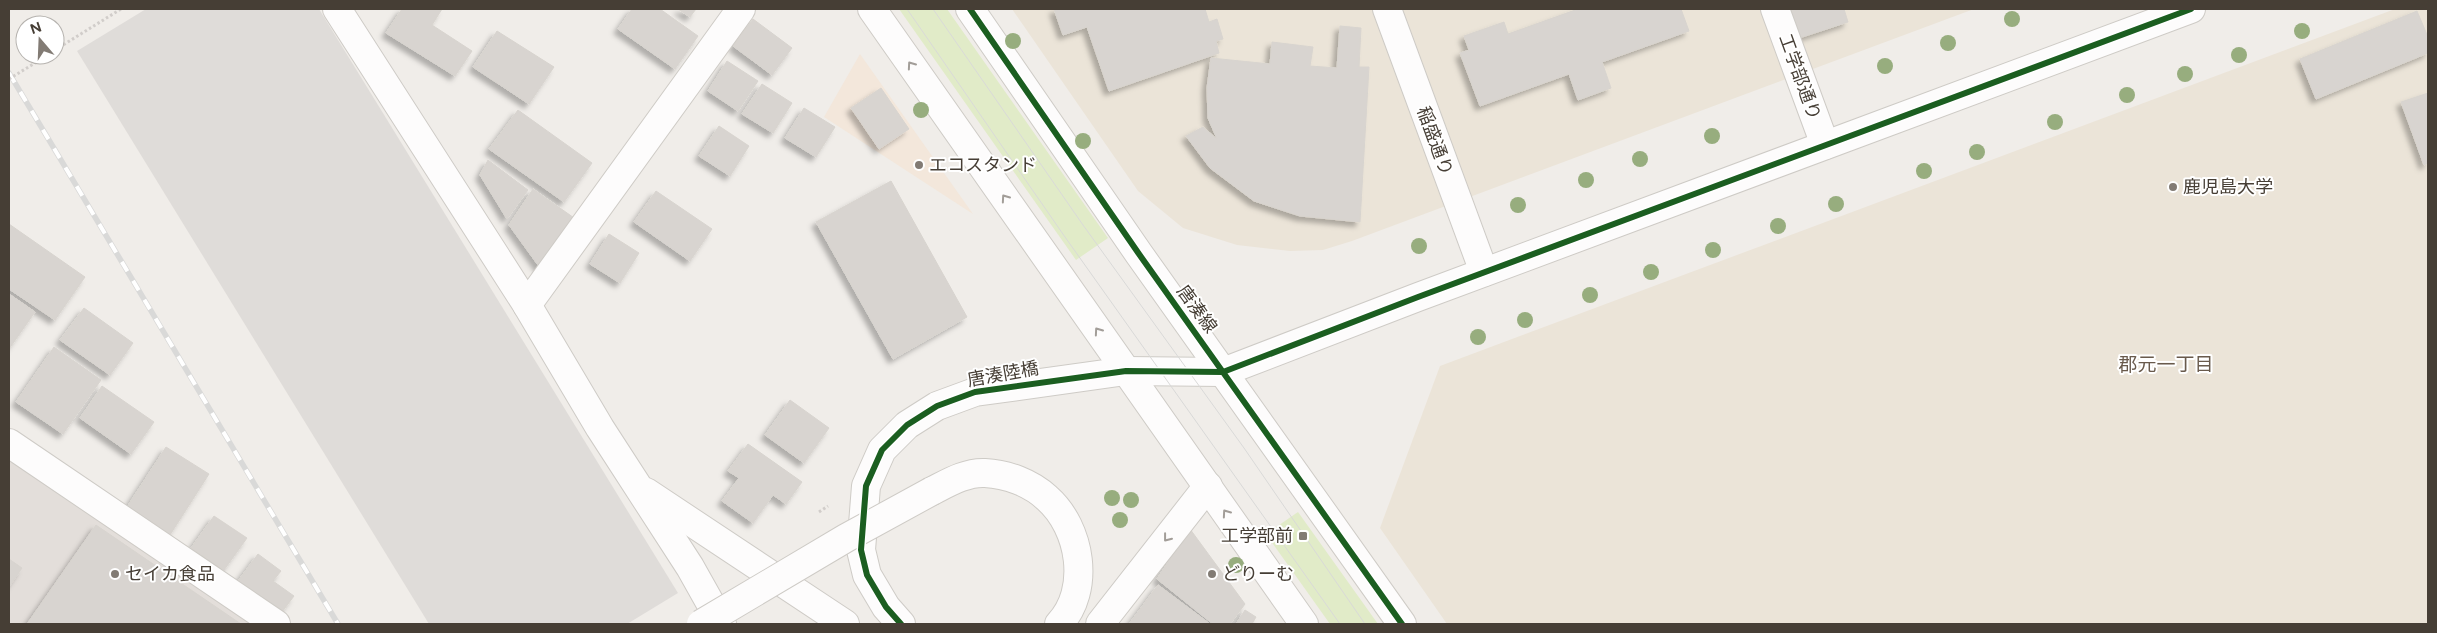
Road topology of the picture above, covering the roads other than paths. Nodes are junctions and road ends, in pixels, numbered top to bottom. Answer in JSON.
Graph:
{"nodes":[{"id":1,"x":337,"y":9,"type":"edge"},
{"id":2,"x":742,"y":9,"type":"edge"},
{"id":3,"x":872,"y":9,"type":"edge"},
{"id":4,"x":970,"y":9,"type":"edge"},
{"id":5,"x":1386,"y":9,"type":"edge"},
{"id":6,"x":1775,"y":9,"type":"edge"},
{"id":7,"x":2191,"y":9,"type":"edge"},
{"id":8,"x":1825,"y":145,"type":"junction"},
{"id":9,"x":1484,"y":272,"type":"junction"},
{"id":10,"x":527,"y":305,"type":"junction"},
{"id":11,"x":1126,"y":371,"type":"junction"},
{"id":12,"x":1223,"y":372,"type":"junction"},
{"id":13,"x":9,"y":443,"type":"edge"},
{"id":14,"x":1208,"y":486,"type":"junction"},
{"id":15,"x":638,"y":487,"type":"junction"},
{"id":16,"x":276,"y":624,"type":"edge"},
{"id":17,"x":701,"y":624,"type":"edge"},
{"id":18,"x":722,"y":624,"type":"edge"},
{"id":19,"x":845,"y":624,"type":"edge"},
{"id":20,"x":902,"y":624,"type":"edge"},
{"id":21,"x":1059,"y":624,"type":"edge"},
{"id":22,"x":1100,"y":624,"type":"edge"},
{"id":23,"x":1304,"y":624,"type":"edge"},
{"id":24,"x":1402,"y":624,"type":"edge"}],
"edges":[{"from":1,"to":10,"type":"street"},
{"from":2,"to":10,"type":"street"},
{"from":11,"to":3,"type":"street","one_way":true},
{"from":4,"to":12,"type":"street","name":"唐湊線"},
{"from":5,"to":9,"type":"street","name":"稲盛通り"},
{"from":6,"to":8,"type":"street","name":"工学部通り"},
{"from":7,"to":8,"type":"street"},
{"from":8,"to":9,"type":"street"},
{"from":9,"to":12,"type":"street"},
{"from":10,"to":15,"type":"street"},
{"from":11,"to":12,"type":"street","name":"唐湊陸橋"},
{"from":11,"to":14,"type":"street"},
{"from":11,"to":20,"type":"street","name":"唐湊陸橋"},
{"from":12,"to":24,"type":"street","name":"唐湊線"},
{"from":13,"to":16,"type":"street"},
{"from":14,"to":22,"type":"street","one_way":true},
{"from":23,"to":14,"type":"street","one_way":true},
{"from":15,"to":18,"type":"street"},
{"from":15,"to":19,"type":"street"},
{"from":17,"to":21,"type":"street","bridge":true}]}
